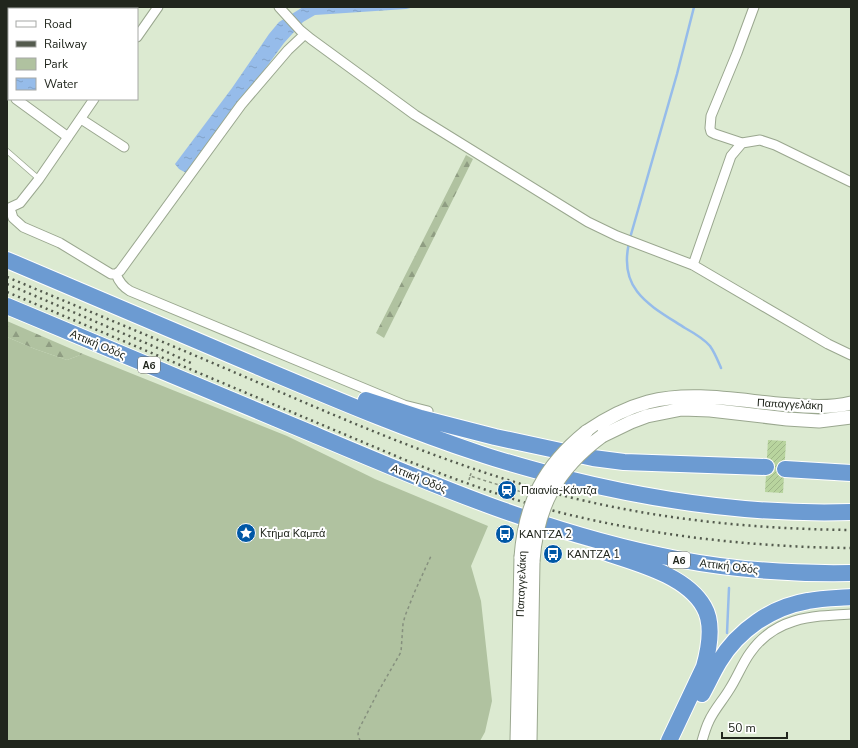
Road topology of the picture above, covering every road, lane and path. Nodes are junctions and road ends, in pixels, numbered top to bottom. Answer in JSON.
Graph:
{"nodes":[{"id":1,"x":158,"y":7,"type":"edge"},
{"id":2,"x":754,"y":7,"type":"edge"},
{"id":3,"x":281,"y":9,"type":"edge"},
{"id":4,"x":302,"y":32,"type":"junction"},
{"id":5,"x":138,"y":36,"type":"edge"},
{"id":6,"x":17,"y":100,"type":"edge"},
{"id":7,"x":93,"y":100,"type":"edge"},
{"id":8,"x":81,"y":119,"type":"junction"},
{"id":9,"x":68,"y":137,"type":"junction"},
{"id":10,"x":742,"y":142,"type":"junction"},
{"id":11,"x":124,"y":146,"type":"dead end"},
{"id":12,"x":7,"y":151,"type":"edge"},
{"id":13,"x":39,"y":179,"type":"junction"},
{"id":14,"x":851,"y":182,"type":"edge"},
{"id":15,"x":8,"y":209,"type":"edge"},
{"id":16,"x":7,"y":260,"type":"edge"},
{"id":17,"x":693,"y":265,"type":"junction"},
{"id":18,"x":116,"y":274,"type":"junction"},
{"id":19,"x":7,"y":306,"type":"edge"},
{"id":20,"x":851,"y":355,"type":"edge"},
{"id":21,"x":292,"y":381,"type":"junction"},
{"id":22,"x":851,"y":403,"type":"edge"},
{"id":23,"x":428,"y":411,"type":"dead end"},
{"id":24,"x":851,"y":417,"type":"edge"},
{"id":25,"x":766,"y":467,"type":"dead end"},
{"id":26,"x":785,"y":469,"type":"dead end"},
{"id":27,"x":472,"y":471,"type":"dead end"},
{"id":28,"x":851,"y":473,"type":"edge"},
{"id":29,"x":470,"y":476,"type":"junction"},
{"id":30,"x":468,"y":480,"type":"dead end"},
{"id":31,"x":534,"y":496,"type":"junction"},
{"id":32,"x":851,"y":512,"type":"edge"},
{"id":33,"x":512,"y":514,"type":"junction"},
{"id":34,"x":431,"y":556,"type":"dead end"},
{"id":35,"x":527,"y":559,"type":"junction"},
{"id":36,"x":851,"y":573,"type":"edge"},
{"id":37,"x":851,"y":597,"type":"edge"},
{"id":38,"x":851,"y":614,"type":"edge"},
{"id":39,"x":527,"y":740,"type":"edge"},
{"id":40,"x":360,"y":741,"type":"edge"},
{"id":41,"x":669,"y":741,"type":"edge"},
{"id":42,"x":680,"y":741,"type":"edge"},
{"id":43,"x":702,"y":741,"type":"edge"}],
"edges":[{"from":1,"to":5,"type":"street"},
{"from":2,"to":10,"type":"street"},
{"from":3,"to":4,"type":"street"},
{"from":4,"to":17,"type":"street"},
{"from":4,"to":18,"type":"street"},
{"from":6,"to":9,"type":"street"},
{"from":7,"to":8,"type":"street"},
{"from":8,"to":9,"type":"street"},
{"from":8,"to":11,"type":"street"},
{"from":9,"to":13,"type":"street"},
{"from":10,"to":14,"type":"street"},
{"from":10,"to":17,"type":"street"},
{"from":12,"to":13,"type":"lane"},
{"from":13,"to":15,"type":"street"},
{"from":15,"to":18,"type":"street"},
{"from":16,"to":21,"type":"highway"},
{"from":17,"to":20,"type":"street"},
{"from":18,"to":23,"type":"street"},
{"from":19,"to":33,"type":"highway","name":"Αττική Οδός","number":"Α6"},
{"from":21,"to":25,"type":"highway"},
{"from":21,"to":32,"type":"highway"},
{"from":22,"to":31,"type":"street","name":"Παπαγγελάκη","bridge":true},
{"from":24,"to":35,"type":"street","name":"Παπαγγελάκη","bridge":true},
{"from":26,"to":28,"type":"highway"},
{"from":27,"to":29,"type":"path"},
{"from":29,"to":30,"type":"path"},
{"from":29,"to":31,"type":"path"},
{"from":31,"to":35,"type":"street","name":"Παπαγγελάκη","bridge":true},
{"from":33,"to":36,"type":"highway","name":"Αττική Οδός","number":"Α6"},
{"from":33,"to":41,"type":"highway"},
{"from":34,"to":40,"type":"path"},
{"from":35,"to":39,"type":"street","name":"Παπαγγελάκη"},
{"from":37,"to":42,"type":"highway"},
{"from":38,"to":43,"type":"street"}]}
